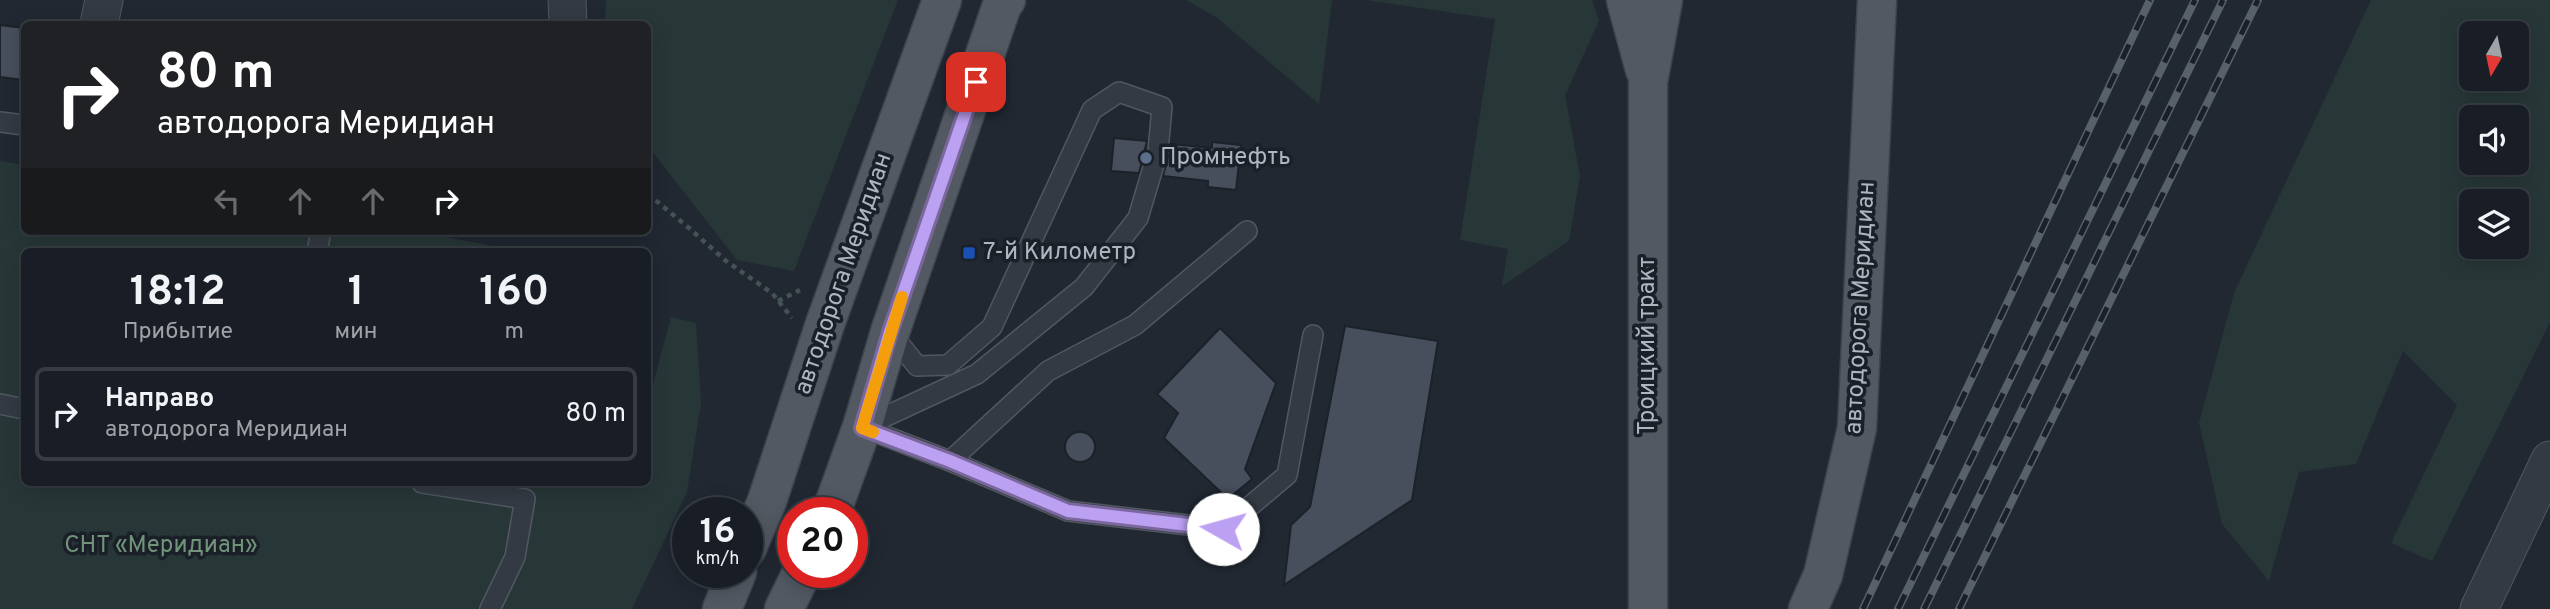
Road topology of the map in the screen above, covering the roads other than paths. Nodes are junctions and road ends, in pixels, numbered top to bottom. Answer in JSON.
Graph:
{"nodes":[{"id":1,"x":104,"y":0,"type":"edge"},
{"id":2,"x":566,"y":0,"type":"edge"},
{"id":3,"x":942,"y":0,"type":"edge"},
{"id":4,"x":1006,"y":0,"type":"edge"},
{"id":5,"x":1626,"y":0,"type":"edge"},
{"id":6,"x":1663,"y":0,"type":"edge"},
{"id":7,"x":1877,"y":0,"type":"edge"},
{"id":8,"x":100,"y":21,"type":"edge"},
{"id":9,"x":568,"y":21,"type":"edge"},
{"id":10,"x":1648,"y":82,"type":"junction"},
{"id":11,"x":0,"y":122,"type":"edge"},
{"id":12,"x":21,"y":125,"type":"edge"},
{"id":13,"x":1247,"y":232,"type":"dead end"},
{"id":14,"x":890,"y":332,"type":"junction"},
{"id":15,"x":1313,"y":335,"type":"dead end"},
{"id":16,"x":0,"y":404,"type":"edge"},
{"id":17,"x":21,"y":409,"type":"edge"},
{"id":18,"x":862,"y":428,"type":"junction"},
{"id":19,"x":2550,"y":460,"type":"edge"},
{"id":20,"x":950,"y":461,"type":"junction"},
{"id":21,"x":441,"y":486,"type":"edge"},
{"id":22,"x":837,"y":497,"type":"edge"},
{"id":23,"x":763,"y":510,"type":"edge"},
{"id":24,"x":731,"y":588,"type":"edge"},
{"id":25,"x":794,"y":588,"type":"edge"},
{"id":26,"x":490,"y":609,"type":"edge"},
{"id":27,"x":722,"y":609,"type":"edge"},
{"id":28,"x":784,"y":609,"type":"edge"},
{"id":29,"x":1648,"y":609,"type":"edge"},
{"id":30,"x":1808,"y":609,"type":"edge"},
{"id":31,"x":2479,"y":609,"type":"edge"}],
"edges":[{"from":1,"to":8,"type":"street"},
{"from":2,"to":9,"type":"street"},
{"from":3,"to":23,"type":"main road","name":"автодорога Меридиан"},
{"from":4,"to":14,"type":"main road"},
{"from":5,"to":10,"type":"main road","name":"Троицкий тракт"},
{"from":6,"to":10,"type":"main road","name":"Троицкий тракт"},
{"from":7,"to":30,"type":"main road","name":"автодорога Меридиан"},
{"from":10,"to":29,"type":"main road","name":"Троицкий тракт"},
{"from":11,"to":12,"type":"lane"},
{"from":13,"to":20,"type":"lane"},
{"from":14,"to":18,"type":"main road"},
{"from":14,"to":18,"type":"lane"},
{"from":15,"to":20,"type":"lane"},
{"from":16,"to":17,"type":"lane"},
{"from":18,"to":20,"type":"lane"},
{"from":18,"to":22,"type":"main road"},
{"from":19,"to":31,"type":"street"},
{"from":21,"to":26,"type":"lane"},
{"from":24,"to":27,"type":"main road"},
{"from":25,"to":28,"type":"main road"}]}
